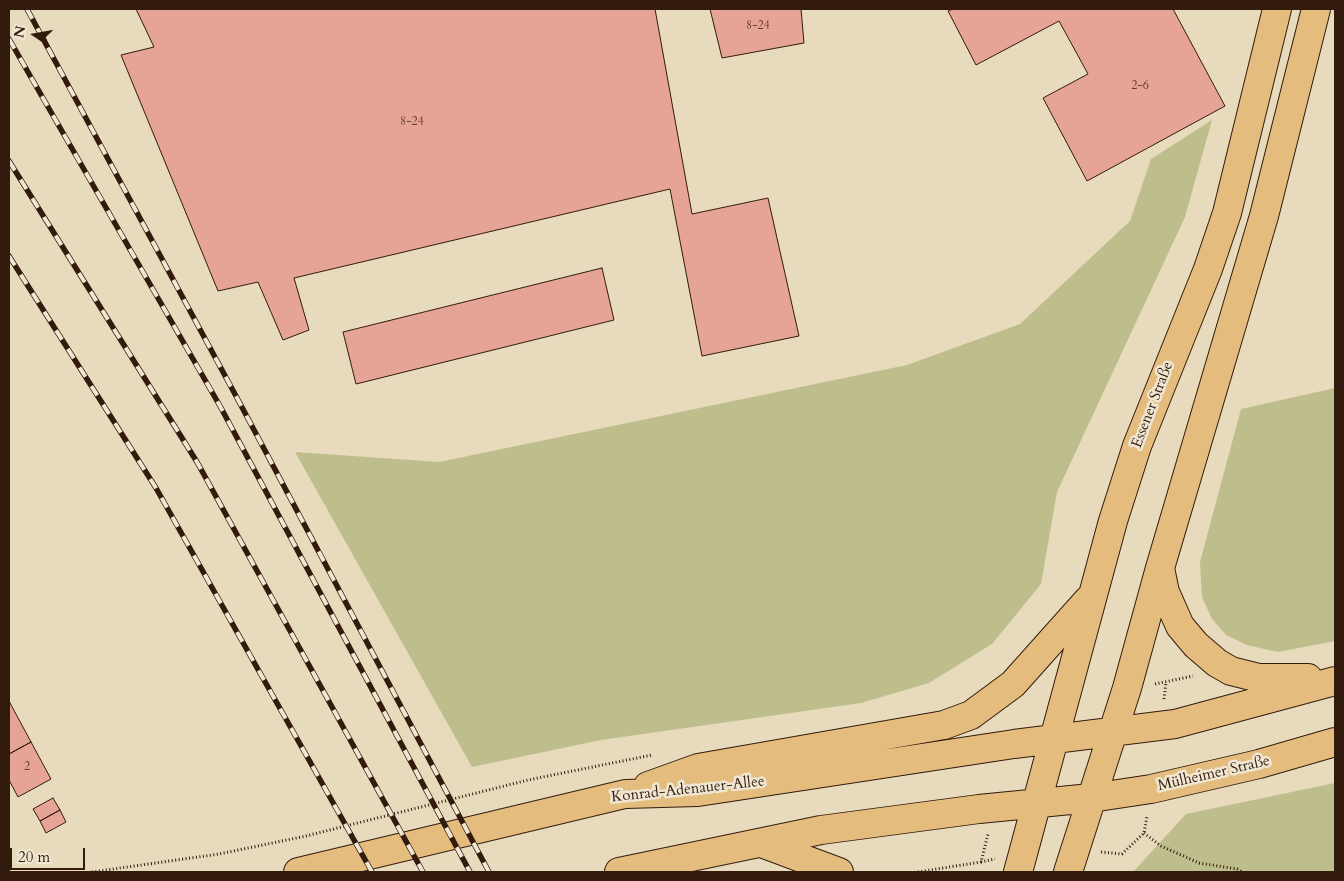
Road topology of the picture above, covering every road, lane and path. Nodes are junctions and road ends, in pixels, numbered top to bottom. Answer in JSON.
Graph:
{"nodes":[{"id":1,"x":1277,"y":9,"type":"edge"},
{"id":2,"x":1316,"y":9,"type":"edge"},
{"id":3,"x":1160,"y":568,"type":"junction"},
{"id":4,"x":1092,"y":595,"type":"junction"},
{"id":5,"x":1335,"y":677,"type":"edge"},
{"id":6,"x":1335,"y":681,"type":"edge"},
{"id":7,"x":1113,"y":733,"type":"junction"},
{"id":8,"x":1053,"y":740,"type":"junction"},
{"id":9,"x":1335,"y":742,"type":"edge"},
{"id":10,"x":655,"y":754,"type":"dead end"},
{"id":11,"x":625,"y":794,"type":"junction"},
{"id":12,"x":1091,"y":798,"type":"junction"},
{"id":13,"x":1036,"y":803,"type":"junction"},
{"id":14,"x":1144,"y":833,"type":"dead end"},
{"id":15,"x":761,"y":843,"type":"junction"},
{"id":16,"x":92,"y":872,"type":"edge"},
{"id":17,"x":298,"y":872,"type":"edge"},
{"id":18,"x":619,"y":872,"type":"edge"},
{"id":19,"x":839,"y":872,"type":"edge"},
{"id":20,"x":1018,"y":872,"type":"edge"},
{"id":21,"x":1068,"y":872,"type":"edge"},
{"id":22,"x":1242,"y":872,"type":"edge"}],
"edges":[{"from":1,"to":4,"type":"main road","name":"Essener Straße"},
{"from":2,"to":3,"type":"main road"},
{"from":3,"to":5,"type":"main road"},
{"from":3,"to":7,"type":"main road"},
{"from":4,"to":8,"type":"main road","name":"Essener Straße"},
{"from":4,"to":11,"type":"main road"},
{"from":6,"to":7,"type":"main road"},
{"from":7,"to":8,"type":"main road","name":"Konrad-Adenauer-Allee"},
{"from":7,"to":12,"type":"main road"},
{"from":8,"to":11,"type":"main road","name":"Konrad-Adenauer-Allee"},
{"from":8,"to":13,"type":"main road","name":"Essener Straße"},
{"from":9,"to":12,"type":"main road","name":"Mülheimer Straße"},
{"from":10,"to":16,"type":"path"},
{"from":11,"to":17,"type":"main road","name":"Konrad-Adenauer-Allee"},
{"from":12,"to":13,"type":"main road"},
{"from":12,"to":21,"type":"main road"},
{"from":13,"to":15,"type":"main road"},
{"from":13,"to":20,"type":"main road","name":"Essener Straße"},
{"from":14,"to":22,"type":"path"},
{"from":15,"to":18,"type":"main road"},
{"from":15,"to":19,"type":"main road"}]}
